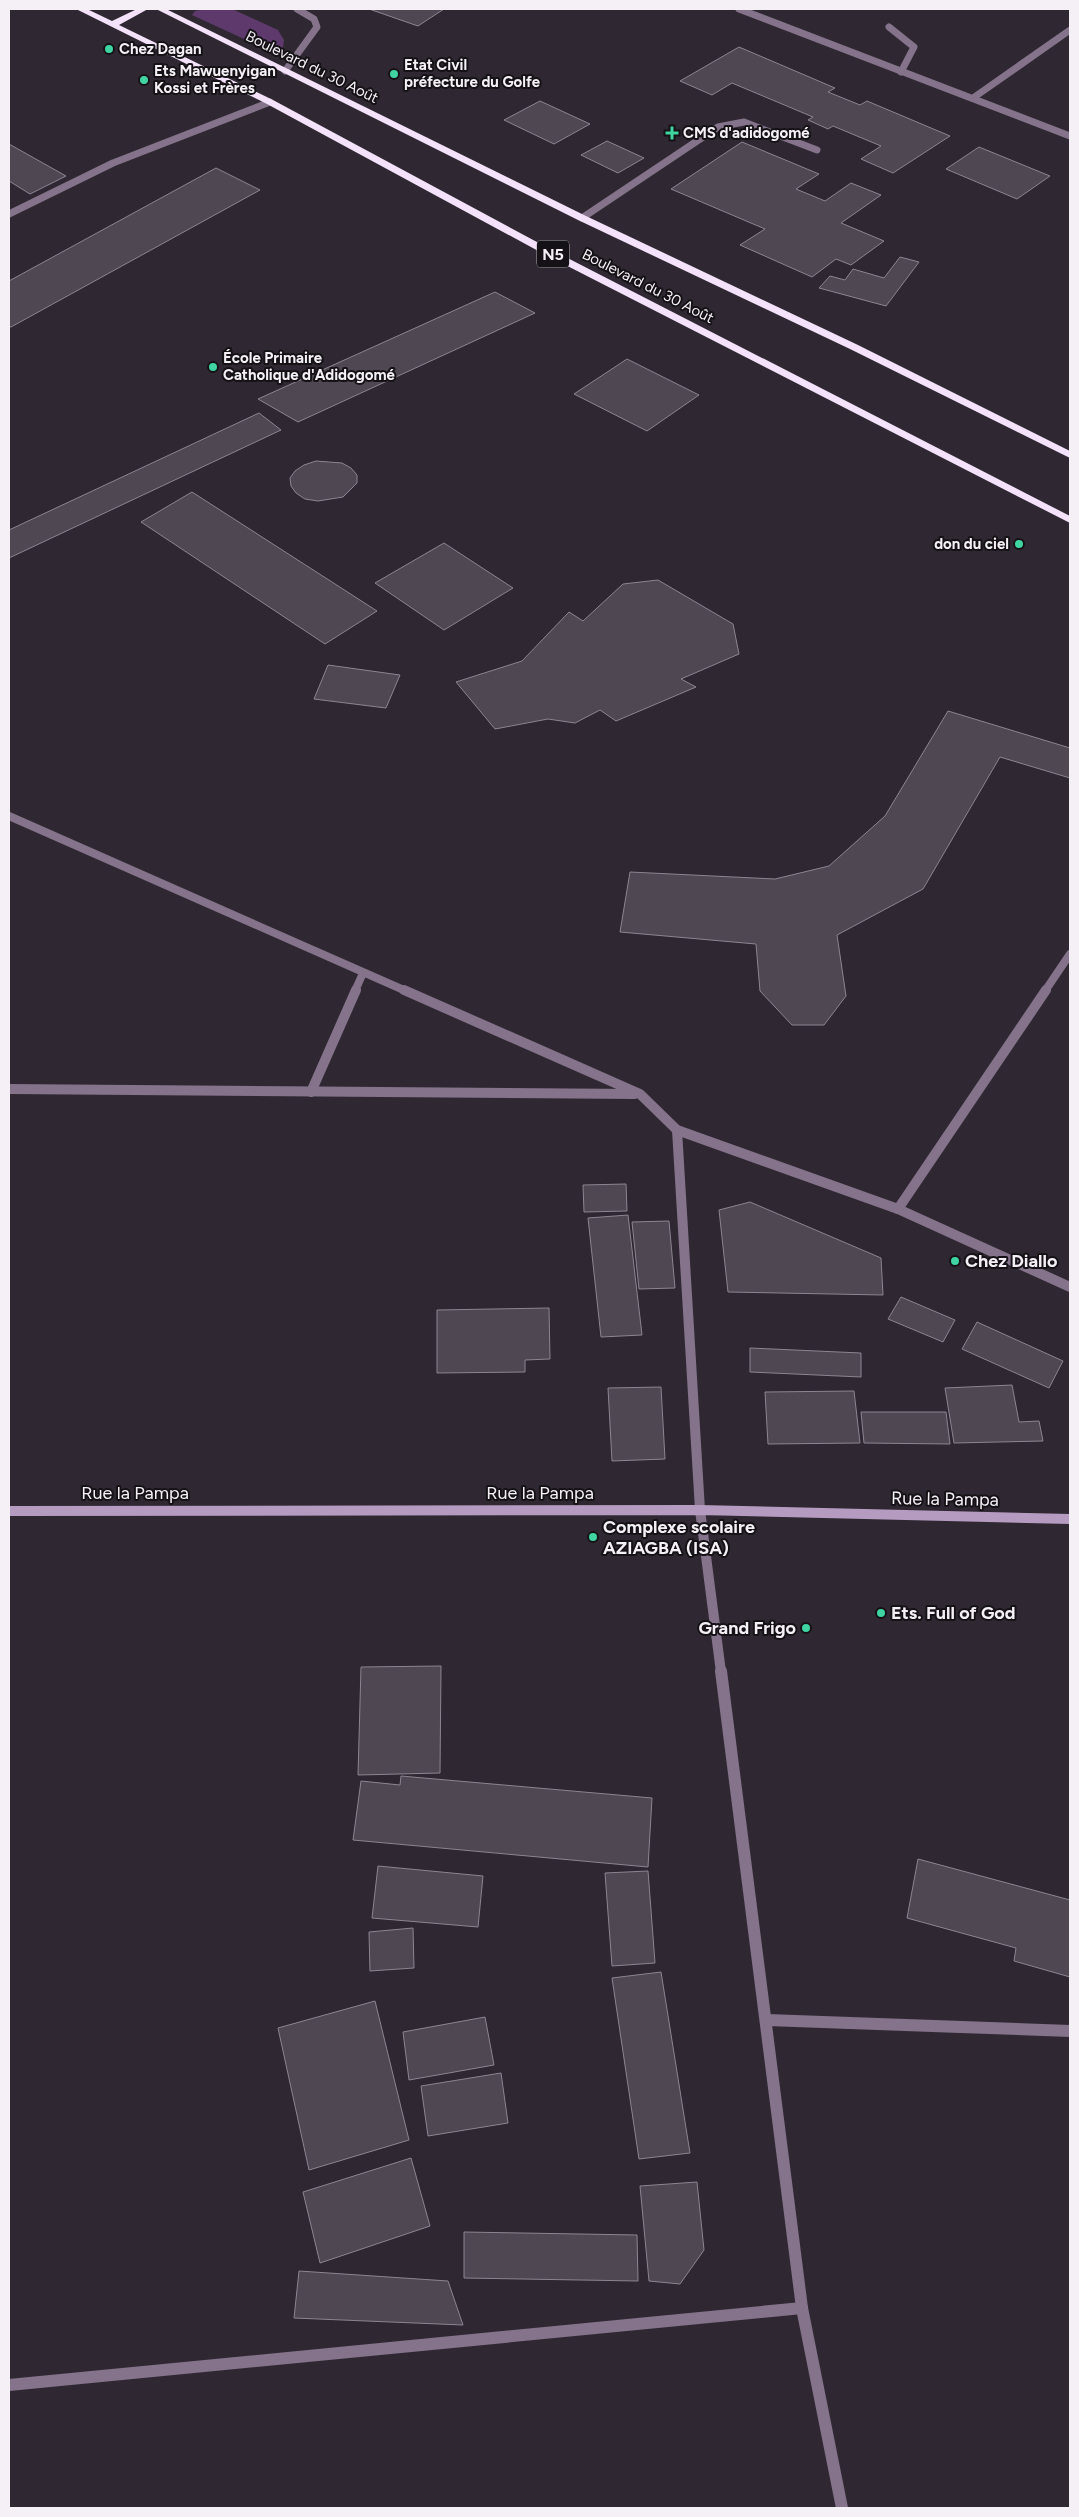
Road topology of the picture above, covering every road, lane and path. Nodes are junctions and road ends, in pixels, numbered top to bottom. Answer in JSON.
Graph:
{"nodes":[{"id":1,"x":80,"y":9,"type":"edge"},
{"id":2,"x":144,"y":9,"type":"edge"},
{"id":3,"x":164,"y":9,"type":"edge"},
{"id":4,"x":297,"y":9,"type":"edge"},
{"id":5,"x":739,"y":9,"type":"edge"},
{"id":6,"x":113,"y":24,"type":"junction"},
{"id":7,"x":889,"y":27,"type":"dead end"},
{"id":8,"x":1070,"y":30,"type":"edge"},
{"id":9,"x":285,"y":71,"type":"junction"},
{"id":10,"x":900,"y":72,"type":"junction"},
{"id":11,"x":973,"y":98,"type":"junction"},
{"id":12,"x":270,"y":102,"type":"junction"},
{"id":13,"x":1070,"y":136,"type":"edge"},
{"id":14,"x":817,"y":150,"type":"dead end"},
{"id":15,"x":9,"y":204,"type":"edge"},
{"id":16,"x":17,"y":208,"type":"junction"},
{"id":17,"x":9,"y":214,"type":"edge"},
{"id":18,"x":582,"y":218,"type":"junction"},
{"id":19,"x":1070,"y":455,"type":"edge"},
{"id":20,"x":1070,"y":520,"type":"edge"},
{"id":21,"x":9,"y":816,"type":"edge"},
{"id":22,"x":1070,"y":954,"type":"edge"},
{"id":23,"x":363,"y":973,"type":"junction"},
{"id":24,"x":9,"y":1089,"type":"edge"},
{"id":25,"x":311,"y":1092,"type":"junction"},
{"id":26,"x":640,"y":1094,"type":"junction"},
{"id":27,"x":677,"y":1130,"type":"junction"},
{"id":28,"x":898,"y":1209,"type":"junction"},
{"id":29,"x":1070,"y":1287,"type":"edge"},
{"id":30,"x":700,"y":1510,"type":"junction"},
{"id":31,"x":9,"y":1511,"type":"edge"},
{"id":32,"x":1070,"y":1519,"type":"edge"},
{"id":33,"x":767,"y":2020,"type":"junction"},
{"id":34,"x":1070,"y":2031,"type":"edge"},
{"id":35,"x":802,"y":2308,"type":"junction"},
{"id":36,"x":9,"y":2384,"type":"edge"},
{"id":37,"x":842,"y":2508,"type":"edge"}],
"edges":[{"from":1,"to":6,"type":"highway","name":"Boulevard du 30 Août","number":"N5"},
{"from":2,"to":6,"type":"highway"},
{"from":3,"to":9,"type":"highway","name":"Boulevard du 30 Août","number":"N5"},
{"from":4,"to":9,"type":"street"},
{"from":5,"to":10,"type":"street"},
{"from":6,"to":12,"type":"highway","name":"Boulevard du 30 Août","number":"N5"},
{"from":7,"to":10,"type":"street"},
{"from":8,"to":11,"type":"street"},
{"from":9,"to":18,"type":"highway","name":"Boulevard du 30 Août","number":"N5"},
{"from":10,"to":11,"type":"street"},
{"from":11,"to":13,"type":"street"},
{"from":12,"to":16,"type":"street"},
{"from":12,"to":20,"type":"highway","name":"Boulevard du 30 Août","number":"N5"},
{"from":14,"to":18,"type":"street"},
{"from":15,"to":16,"type":"street"},
{"from":16,"to":17,"type":"street"},
{"from":18,"to":19,"type":"highway","name":"Boulevard du 30 Août","number":"N5"},
{"from":21,"to":23,"type":"street"},
{"from":22,"to":28,"type":"street"},
{"from":23,"to":25,"type":"street"},
{"from":23,"to":26,"type":"street"},
{"from":24,"to":25,"type":"street"},
{"from":25,"to":26,"type":"street"},
{"from":26,"to":27,"type":"street"},
{"from":27,"to":28,"type":"street"},
{"from":27,"to":30,"type":"street"},
{"from":28,"to":29,"type":"street"},
{"from":30,"to":31,"type":"street","name":"Rue la Pampa"},
{"from":30,"to":32,"type":"street","name":"Rue la Pampa"},
{"from":30,"to":33,"type":"street"},
{"from":33,"to":34,"type":"street"},
{"from":33,"to":35,"type":"street"},
{"from":35,"to":36,"type":"street"},
{"from":35,"to":37,"type":"street"}]}
